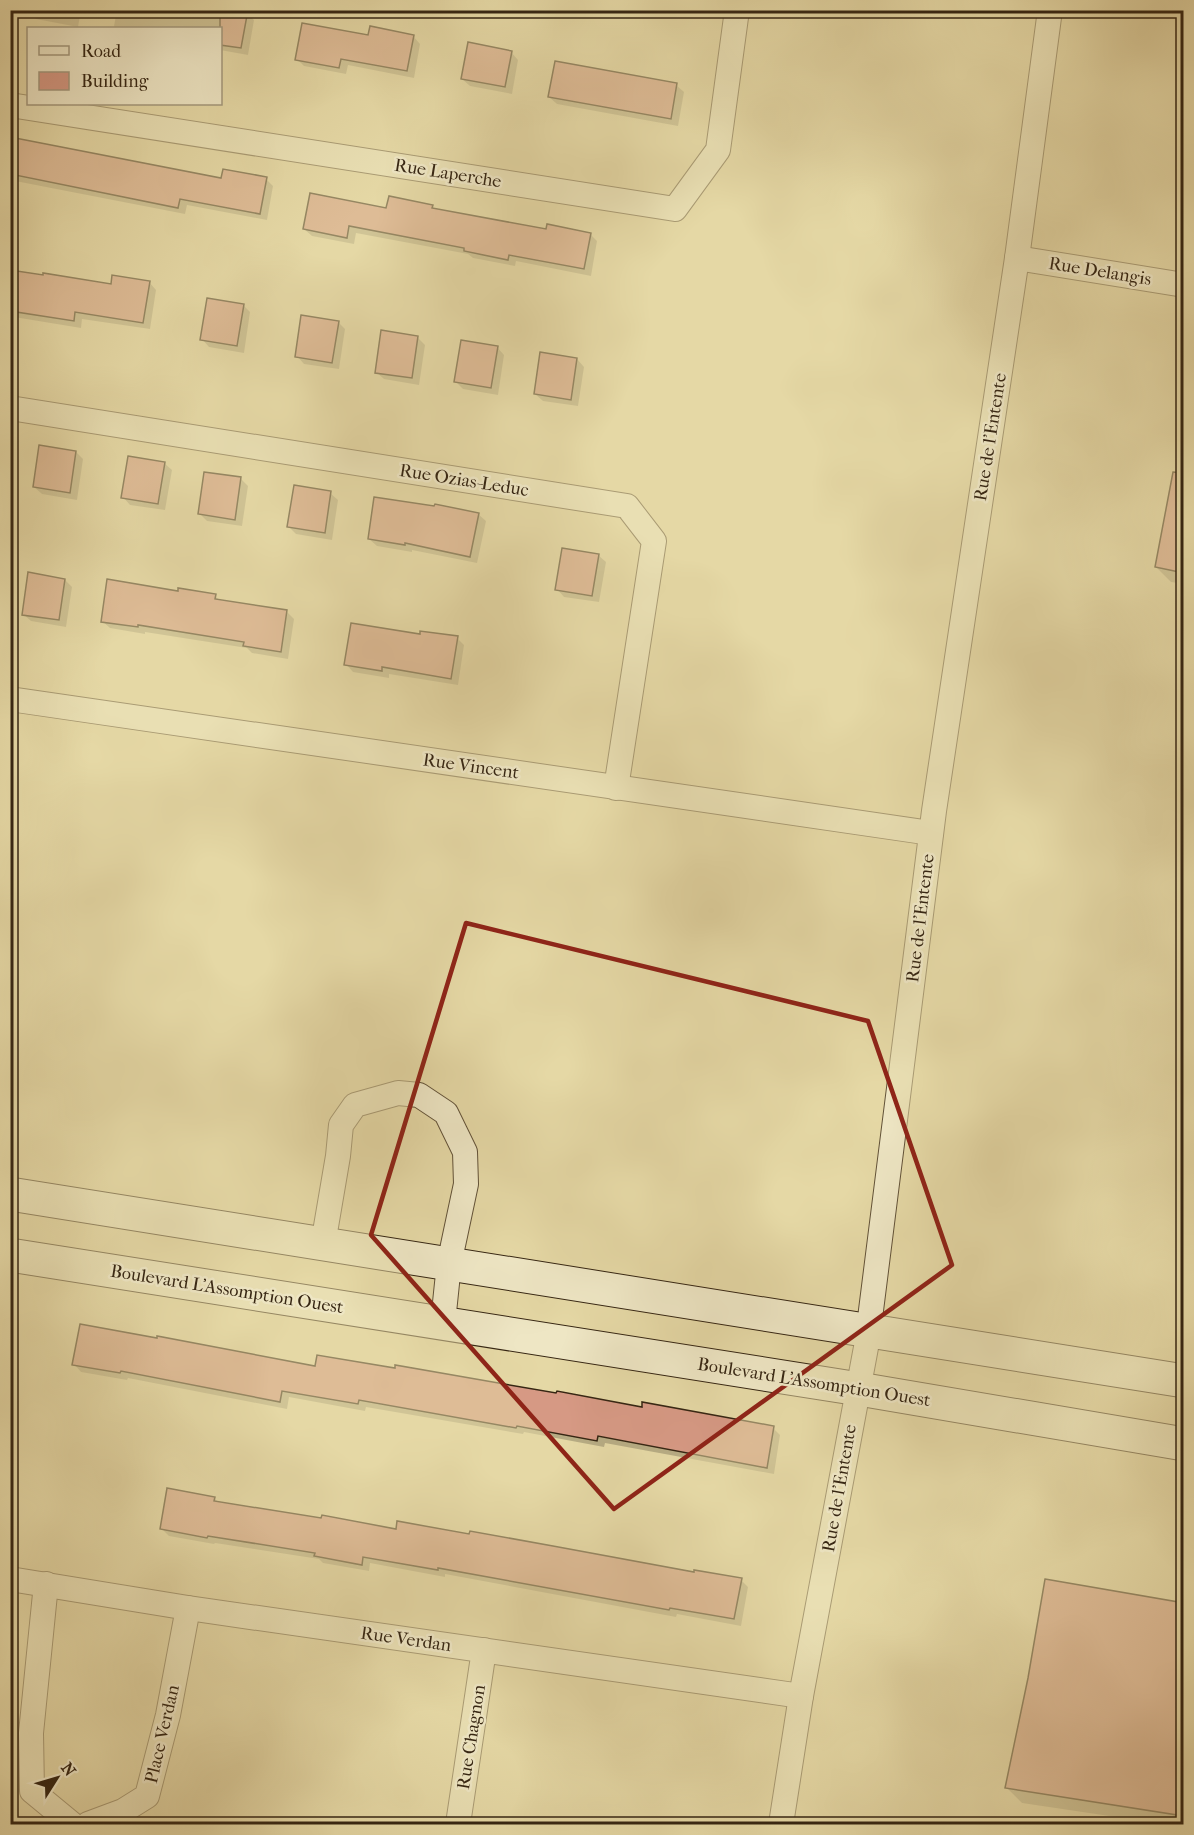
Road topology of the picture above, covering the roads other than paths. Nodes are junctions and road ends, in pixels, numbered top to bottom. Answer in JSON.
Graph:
{"nodes":[{"id":1,"x":738,"y":10,"type":"edge"},
{"id":2,"x":1050,"y":10,"type":"edge"},
{"id":3,"x":10,"y":105,"type":"edge"},
{"id":4,"x":1017,"y":258,"type":"junction"},
{"id":5,"x":1184,"y":285,"type":"edge"},
{"id":6,"x":10,"y":408,"type":"edge"},
{"id":7,"x":10,"y":699,"type":"edge"},
{"id":8,"x":616,"y":788,"type":"junction"},
{"id":9,"x":931,"y":833,"type":"junction"},
{"id":10,"x":10,"y":1194,"type":"edge"},
{"id":11,"x":323,"y":1244,"type":"junction"},
{"id":12,"x":10,"y":1255,"type":"edge"},
{"id":13,"x":449,"y":1264,"type":"junction"},
{"id":14,"x":443,"y":1322,"type":"junction"},
{"id":15,"x":869,"y":1331,"type":"junction"},
{"id":16,"x":1184,"y":1381,"type":"edge"},
{"id":17,"x":859,"y":1389,"type":"junction"},
{"id":18,"x":1184,"y":1444,"type":"edge"},
{"id":19,"x":10,"y":1579,"type":"edge"},
{"id":20,"x":46,"y":1584,"type":"junction"},
{"id":21,"x":188,"y":1608,"type":"junction"},
{"id":22,"x":484,"y":1650,"type":"junction"},
{"id":23,"x":801,"y":1695,"type":"junction"},
{"id":24,"x":72,"y":1824,"type":"edge"},
{"id":25,"x":88,"y":1824,"type":"edge"},
{"id":26,"x":458,"y":1824,"type":"edge"},
{"id":27,"x":781,"y":1824,"type":"edge"}],
"edges":[{"from":1,"to":3,"type":"street","name":"Rue Laperche"},
{"from":2,"to":4,"type":"street","name":"Rue de l'Entente"},
{"from":4,"to":5,"type":"street","name":"Rue Delangis"},
{"from":4,"to":9,"type":"street","name":"Rue de l'Entente"},
{"from":6,"to":8,"type":"street","name":"Rue Ozias-Leduc"},
{"from":7,"to":8,"type":"street","name":"Rue Vincent"},
{"from":8,"to":9,"type":"street","name":"Rue Vincent"},
{"from":9,"to":15,"type":"street","name":"Rue de l'Entente"},
{"from":10,"to":11,"type":"street"},
{"from":11,"to":13,"type":"street"},
{"from":11,"to":13,"type":"street"},
{"from":12,"to":14,"type":"street","name":"Boulevard L'Assomption Ouest"},
{"from":13,"to":14,"type":"street"},
{"from":13,"to":15,"type":"street"},
{"from":14,"to":17,"type":"street","name":"Boulevard L'Assomption Ouest"},
{"from":15,"to":16,"type":"street"},
{"from":15,"to":17,"type":"street","name":"Rue de l'Entente"},
{"from":17,"to":18,"type":"street","name":"Boulevard L'Assomption Ouest"},
{"from":17,"to":23,"type":"street","name":"Rue de l'Entente"},
{"from":19,"to":20,"type":"street","name":"Rue Verdan"},
{"from":20,"to":21,"type":"street","name":"Rue Verdan"},
{"from":20,"to":24,"type":"street"},
{"from":21,"to":22,"type":"street","name":"Rue Verdan"},
{"from":21,"to":25,"type":"street","name":"Place Verdan"},
{"from":22,"to":23,"type":"street","name":"Rue Verdan"},
{"from":22,"to":26,"type":"street","name":"Rue Chagnon"},
{"from":23,"to":27,"type":"street","name":"Rue de l'Entente"}]}
